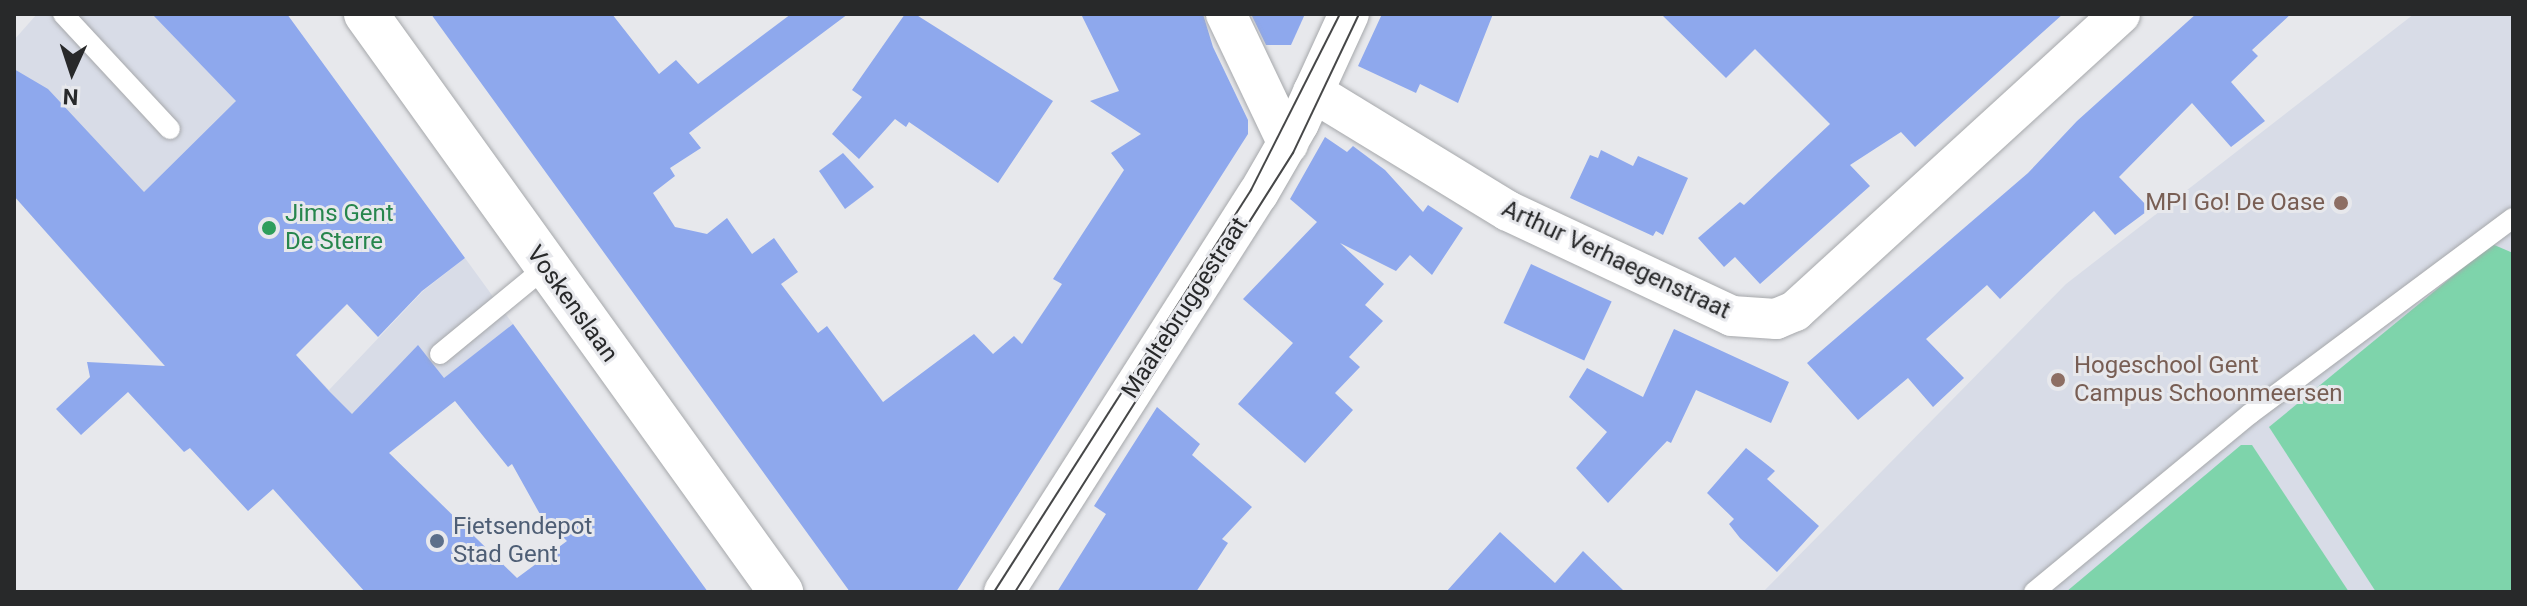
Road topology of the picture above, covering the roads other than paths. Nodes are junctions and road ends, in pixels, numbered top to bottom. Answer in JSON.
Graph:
{"nodes":[{"id":1,"x":63,"y":14,"type":"edge"},
{"id":2,"x":366,"y":14,"type":"edge"},
{"id":3,"x":1226,"y":14,"type":"edge"},
{"id":4,"x":1349,"y":14,"type":"edge"},
{"id":5,"x":2120,"y":14,"type":"edge"},
{"id":6,"x":1313,"y":92,"type":"junction"},
{"id":7,"x":170,"y":129,"type":"dead end"},
{"id":8,"x":1288,"y":144,"type":"junction"},
{"id":9,"x":2513,"y":218,"type":"edge"},
{"id":10,"x":546,"y":267,"type":"junction"},
{"id":11,"x":440,"y":354,"type":"dead end"},
{"id":12,"x":781,"y":592,"type":"edge"},
{"id":13,"x":1004,"y":592,"type":"edge"},
{"id":14,"x":2034,"y":592,"type":"edge"}],
"edges":[{"from":1,"to":7,"type":"lane"},
{"from":2,"to":10,"type":"street","name":"Voskenslaan"},
{"from":3,"to":8,"type":"street"},
{"from":4,"to":6,"type":"street","name":"Maaltebruggestraat"},
{"from":5,"to":6,"type":"street","name":"Arthur Verhaegenstraat"},
{"from":6,"to":8,"type":"street","name":"Maaltebruggestraat"},
{"from":8,"to":13,"type":"street","name":"Maaltebruggestraat"},
{"from":9,"to":14,"type":"lane"},
{"from":10,"to":11,"type":"lane"},
{"from":10,"to":12,"type":"street","name":"Voskenslaan"}]}
